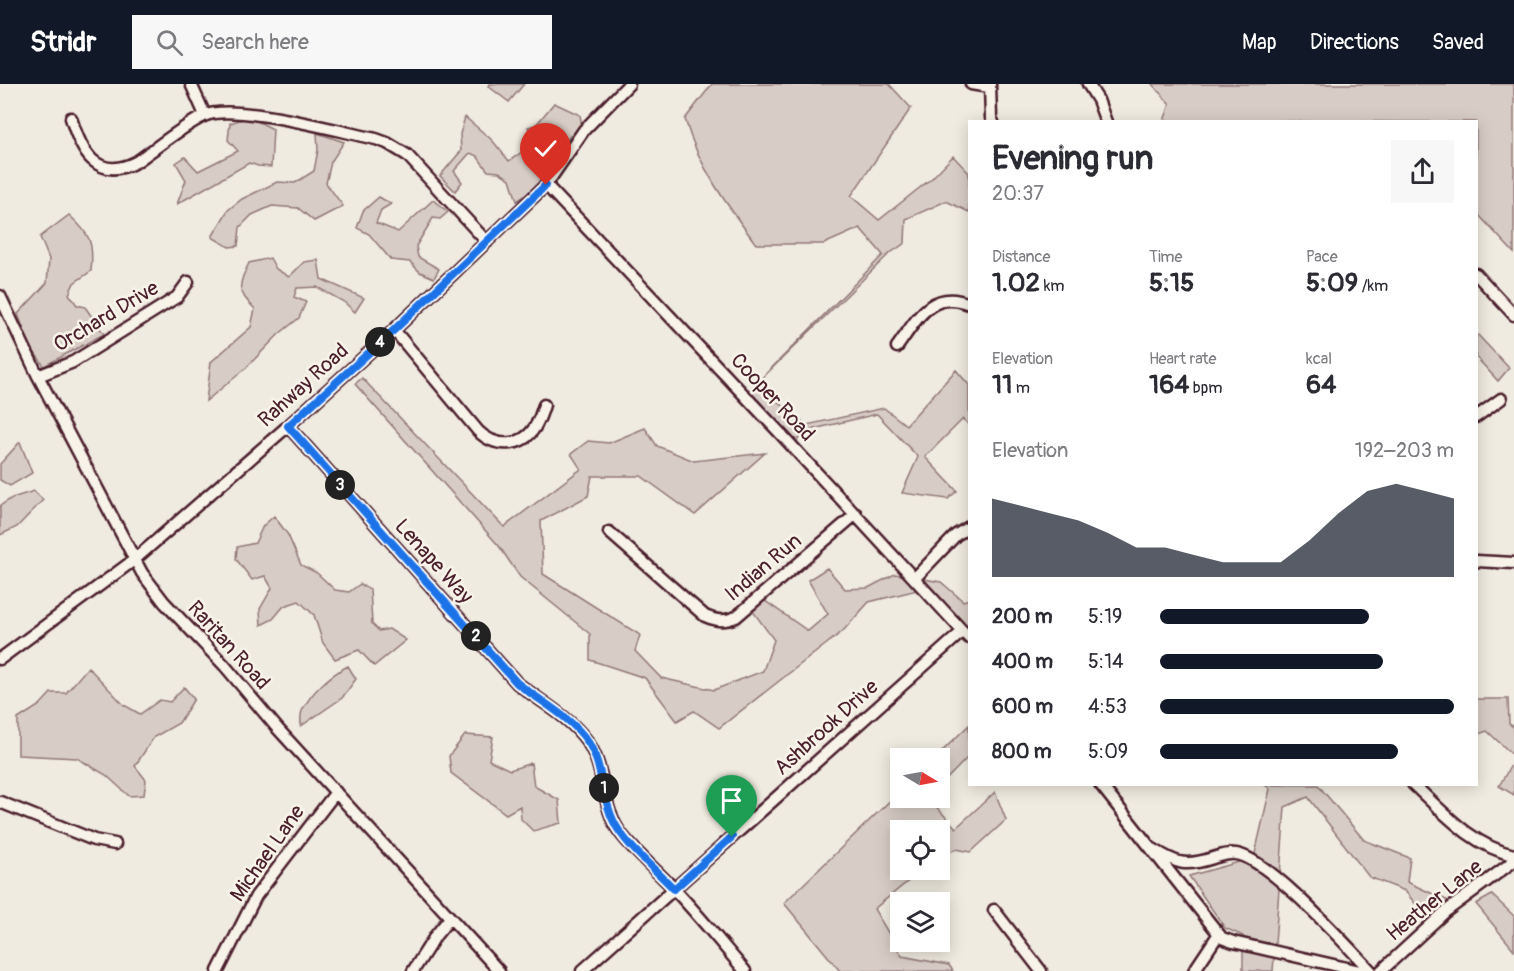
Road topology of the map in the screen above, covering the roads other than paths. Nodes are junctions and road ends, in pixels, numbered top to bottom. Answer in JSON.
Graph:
{"nodes":[{"id":1,"x":191,"y":84,"type":"edge"},
{"id":2,"x":629,"y":84,"type":"edge"},
{"id":3,"x":971,"y":84,"type":"edge"},
{"id":4,"x":1088,"y":84,"type":"edge"},
{"id":5,"x":989,"y":85,"type":"edge"},
{"id":6,"x":205,"y":115,"type":"junction"},
{"id":7,"x":71,"y":118,"type":"dead end"},
{"id":8,"x":993,"y":120,"type":"edge"},
{"id":9,"x":1105,"y":120,"type":"edge"},
{"id":10,"x":546,"y":185,"type":"junction"},
{"id":11,"x":487,"y":242,"type":"junction"},
{"id":12,"x":1478,"y":276,"type":"edge"},
{"id":13,"x":188,"y":282,"type":"dead end"},
{"id":14,"x":0,"y":296,"type":"edge"},
{"id":15,"x":968,"y":304,"type":"edge"},
{"id":16,"x":1514,"y":315,"type":"edge"},
{"id":17,"x":394,"y":330,"type":"junction"},
{"id":18,"x":897,"y":347,"type":"dead end"},
{"id":19,"x":38,"y":376,"type":"junction"},
{"id":20,"x":1501,"y":399,"type":"dead end"},
{"id":21,"x":544,"y":405,"type":"dead end"},
{"id":22,"x":1478,"y":416,"type":"edge"},
{"id":23,"x":288,"y":426,"type":"junction"},
{"id":24,"x":856,"y":514,"type":"junction"},
{"id":25,"x":968,"y":528,"type":"edge"},
{"id":26,"x":609,"y":532,"type":"dead end"},
{"id":27,"x":134,"y":560,"type":"junction"},
{"id":28,"x":1478,"y":561,"type":"edge"},
{"id":29,"x":1514,"y":563,"type":"edge"},
{"id":30,"x":915,"y":578,"type":"junction"},
{"id":31,"x":966,"y":634,"type":"edge"},
{"id":32,"x":0,"y":659,"type":"edge"},
{"id":33,"x":1102,"y":786,"type":"edge"},
{"id":34,"x":1415,"y":786,"type":"edge"},
{"id":35,"x":336,"y":792,"type":"junction"},
{"id":36,"x":0,"y":802,"type":"edge"},
{"id":37,"x":115,"y":844,"type":"dead end"},
{"id":38,"x":1148,"y":845,"type":"junction"},
{"id":39,"x":1514,"y":855,"type":"edge"},
{"id":40,"x":1514,"y":861,"type":"edge"},
{"id":41,"x":1188,"y":865,"type":"junction"},
{"id":42,"x":1177,"y":883,"type":"junction"},
{"id":43,"x":674,"y":889,"type":"junction"},
{"id":44,"x":994,"y":910,"type":"dead end"},
{"id":45,"x":450,"y":918,"type":"junction"},
{"id":46,"x":1218,"y":935,"type":"junction"},
{"id":47,"x":1350,"y":950,"type":"junction"},
{"id":48,"x":1343,"y":966,"type":"junction"},
{"id":49,"x":218,"y":971,"type":"edge"},
{"id":50,"x":413,"y":971,"type":"edge"},
{"id":51,"x":499,"y":971,"type":"edge"},
{"id":52,"x":582,"y":971,"type":"edge"},
{"id":53,"x":745,"y":971,"type":"edge"},
{"id":54,"x":1041,"y":971,"type":"edge"},
{"id":55,"x":1194,"y":971,"type":"edge"},
{"id":56,"x":1360,"y":971,"type":"edge"},
{"id":57,"x":1371,"y":971,"type":"edge"},
{"id":58,"x":1381,"y":971,"type":"edge"}],
"edges":[{"from":1,"to":6,"type":"street"},
{"from":2,"to":10,"type":"street","name":"Rahway Road"},
{"from":3,"to":5,"type":"street"},
{"from":4,"to":9,"type":"street"},
{"from":5,"to":8,"type":"street"},
{"from":6,"to":7,"type":"street"},
{"from":6,"to":11,"type":"street"},
{"from":10,"to":11,"type":"street","name":"Rahway Road"},
{"from":10,"to":24,"type":"street","name":"Cooper Road"},
{"from":11,"to":17,"type":"street","name":"Rahway Road"},
{"from":12,"to":16,"type":"street"},
{"from":13,"to":19,"type":"street","name":"Orchard Drive"},
{"from":14,"to":19,"type":"street","name":"Raritan Road"},
{"from":15,"to":18,"type":"street"},
{"from":17,"to":21,"type":"street"},
{"from":17,"to":23,"type":"street","name":"Rahway Road"},
{"from":19,"to":27,"type":"street","name":"Raritan Road"},
{"from":20,"to":22,"type":"street"},
{"from":23,"to":27,"type":"street","name":"Rahway Road"},
{"from":23,"to":43,"type":"street","name":"Lenape Way"},
{"from":24,"to":26,"type":"street","name":"Indian Run"},
{"from":24,"to":30,"type":"street","name":"Cooper Road"},
{"from":25,"to":30,"type":"street"},
{"from":27,"to":32,"type":"street","name":"Rahway Road"},
{"from":27,"to":35,"type":"street","name":"Raritan Road"},
{"from":28,"to":29,"type":"street"},
{"from":30,"to":31,"type":"street","name":"Cooper Road"},
{"from":31,"to":43,"type":"street","name":"Ashbrook Drive"},
{"from":33,"to":38,"type":"street"},
{"from":34,"to":39,"type":"street"},
{"from":35,"to":45,"type":"street","name":"Raritan Road"},
{"from":35,"to":49,"type":"street","name":"Michael Lane"},
{"from":36,"to":37,"type":"street"},
{"from":38,"to":41,"type":"street"},
{"from":38,"to":42,"type":"street"},
{"from":40,"to":58,"type":"street","name":"Heather Lane"},
{"from":41,"to":42,"type":"street"},
{"from":41,"to":47,"type":"street"},
{"from":42,"to":46,"type":"street"},
{"from":43,"to":52,"type":"street","name":"Ashbrook Drive"},
{"from":43,"to":53,"type":"street","name":"Lenape Way"},
{"from":44,"to":54,"type":"street"},
{"from":45,"to":50,"type":"street"},
{"from":45,"to":51,"type":"street","name":"Raritan Road"},
{"from":46,"to":48,"type":"street"},
{"from":46,"to":55,"type":"street"},
{"from":47,"to":48,"type":"street"},
{"from":47,"to":57,"type":"street"},
{"from":48,"to":56,"type":"street"}]}
